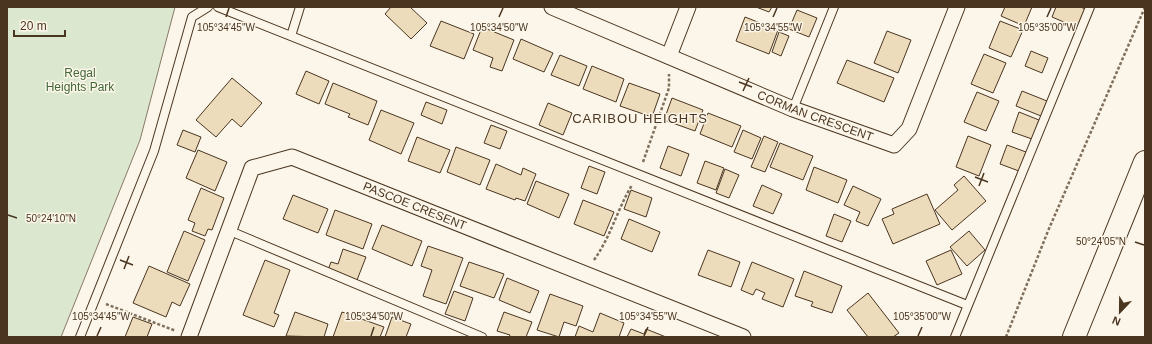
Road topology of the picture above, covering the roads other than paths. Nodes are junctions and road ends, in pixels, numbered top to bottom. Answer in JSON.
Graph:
{"nodes":[{"id":1,"x":208,"y":7,"type":"edge"},
{"id":2,"x":218,"y":7,"type":"edge"},
{"id":3,"x":300,"y":7,"type":"edge"},
{"id":4,"x":552,"y":7,"type":"edge"},
{"id":5,"x":688,"y":7,"type":"edge"},
{"id":6,"x":834,"y":7,"type":"edge"},
{"id":7,"x":957,"y":7,"type":"edge"},
{"id":8,"x":1090,"y":7,"type":"edge"},
{"id":9,"x":569,"y":10,"type":"edge"},
{"id":10,"x":291,"y":36,"type":"junction"},
{"id":11,"x":669,"y":56,"type":"junction"},
{"id":12,"x":793,"y":109,"type":"junction"},
{"id":13,"x":1145,"y":162,"type":"edge"},
{"id":14,"x":230,"y":231,"type":"junction"},
{"id":15,"x":967,"y":305,"type":"junction"},
{"id":16,"x":80,"y":337,"type":"edge"},
{"id":17,"x":190,"y":337,"type":"edge"},
{"id":18,"x":482,"y":337,"type":"edge"},
{"id":19,"x":743,"y":337,"type":"edge"},
{"id":20,"x":955,"y":337,"type":"edge"},
{"id":21,"x":1074,"y":337,"type":"edge"}],
"edges":[{"from":1,"to":16,"type":"lane"},
{"from":2,"to":10,"type":"lane"},
{"from":3,"to":10,"type":"lane"},
{"from":4,"to":9,"type":"street","name":"CORMAN CRESCENT"},
{"from":5,"to":11,"type":"street"},
{"from":6,"to":12,"type":"lane"},
{"from":7,"to":12,"type":"street","name":"CORMAN CRESCENT"},
{"from":8,"to":15,"type":"lane"},
{"from":9,"to":11,"type":"street","name":"CORMAN CRESCENT"},
{"from":10,"to":15,"type":"lane"},
{"from":11,"to":12,"type":"street","name":"CORMAN CRESCENT"},
{"from":13,"to":21,"type":"main road"},
{"from":14,"to":17,"type":"street","name":"PASCOE CRESENT"},
{"from":14,"to":18,"type":"lane"},
{"from":14,"to":19,"type":"street","name":"PASCOE CRESENT"},
{"from":15,"to":20,"type":"lane"}]}
